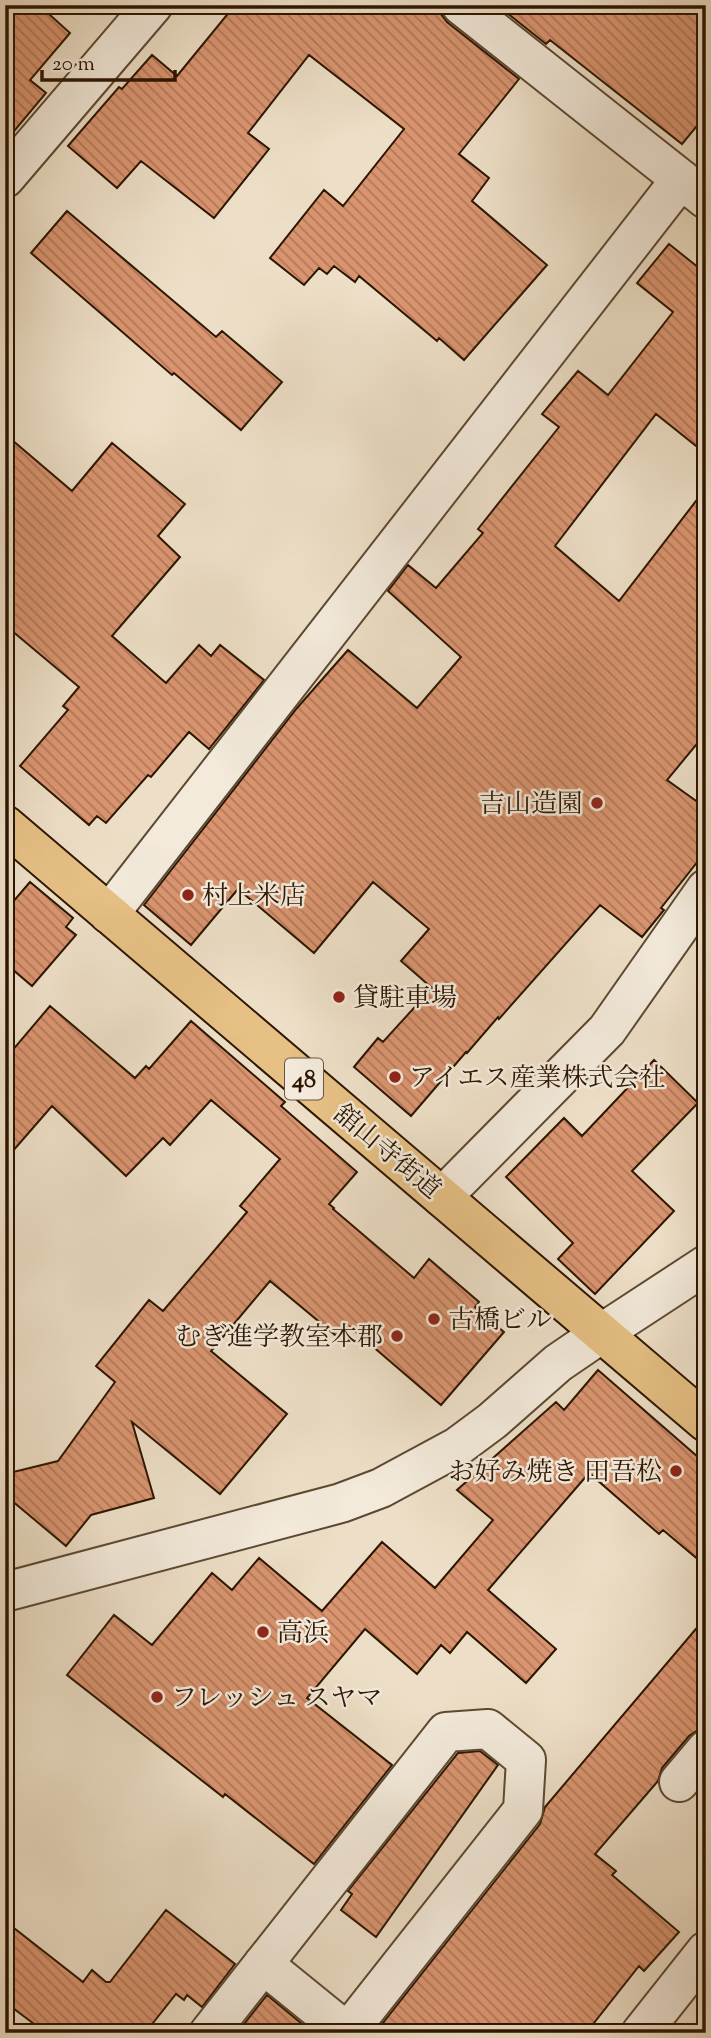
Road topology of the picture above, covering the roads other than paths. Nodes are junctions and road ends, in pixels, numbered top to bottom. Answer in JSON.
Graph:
{"nodes":[{"id":1,"x":153,"y":5,"type":"edge"},
{"id":2,"x":461,"y":5,"type":"edge"},
{"id":3,"x":5,"y":178,"type":"edge"},
{"id":4,"x":693,"y":189,"type":"edge"},
{"id":5,"x":5,"y":825,"type":"edge"},
{"id":6,"x":706,"y":889,"type":"edge"},
{"id":7,"x":109,"y":914,"type":"junction"},
{"id":8,"x":442,"y":1197,"type":"junction"},
{"id":9,"x":706,"y":1265,"type":"edge"},
{"id":10,"x":602,"y":1333,"type":"junction"},
{"id":11,"x":706,"y":1422,"type":"edge"},
{"id":12,"x":5,"y":1592,"type":"edge"},
{"id":13,"x":706,"y":1750,"type":"edge"},
{"id":14,"x":679,"y":1783,"type":"dead end"},
{"id":15,"x":706,"y":1951,"type":"edge"},
{"id":16,"x":263,"y":1964,"type":"junction"},
{"id":17,"x":209,"y":2033,"type":"edge"},
{"id":18,"x":348,"y":2033,"type":"edge"},
{"id":19,"x":641,"y":2033,"type":"edge"}],
"edges":[{"from":1,"to":3,"type":"street"},
{"from":2,"to":4,"type":"street"},
{"from":4,"to":7,"type":"street"},
{"from":5,"to":7,"type":"main road","name":"舘山寺街道","number":"48"},
{"from":6,"to":8,"type":"street"},
{"from":7,"to":8,"type":"main road","name":"舘山寺街道","number":"48"},
{"from":8,"to":10,"type":"main road","name":"舘山寺街道","number":"48"},
{"from":9,"to":10,"type":"street"},
{"from":10,"to":11,"type":"main road","name":"舘山寺街道","number":"48"},
{"from":10,"to":12,"type":"street"},
{"from":13,"to":14,"type":"street"},
{"from":15,"to":19,"type":"street"},
{"from":16,"to":17,"type":"street"},
{"from":16,"to":18,"type":"street"},
{"from":16,"to":18,"type":"street"}]}
